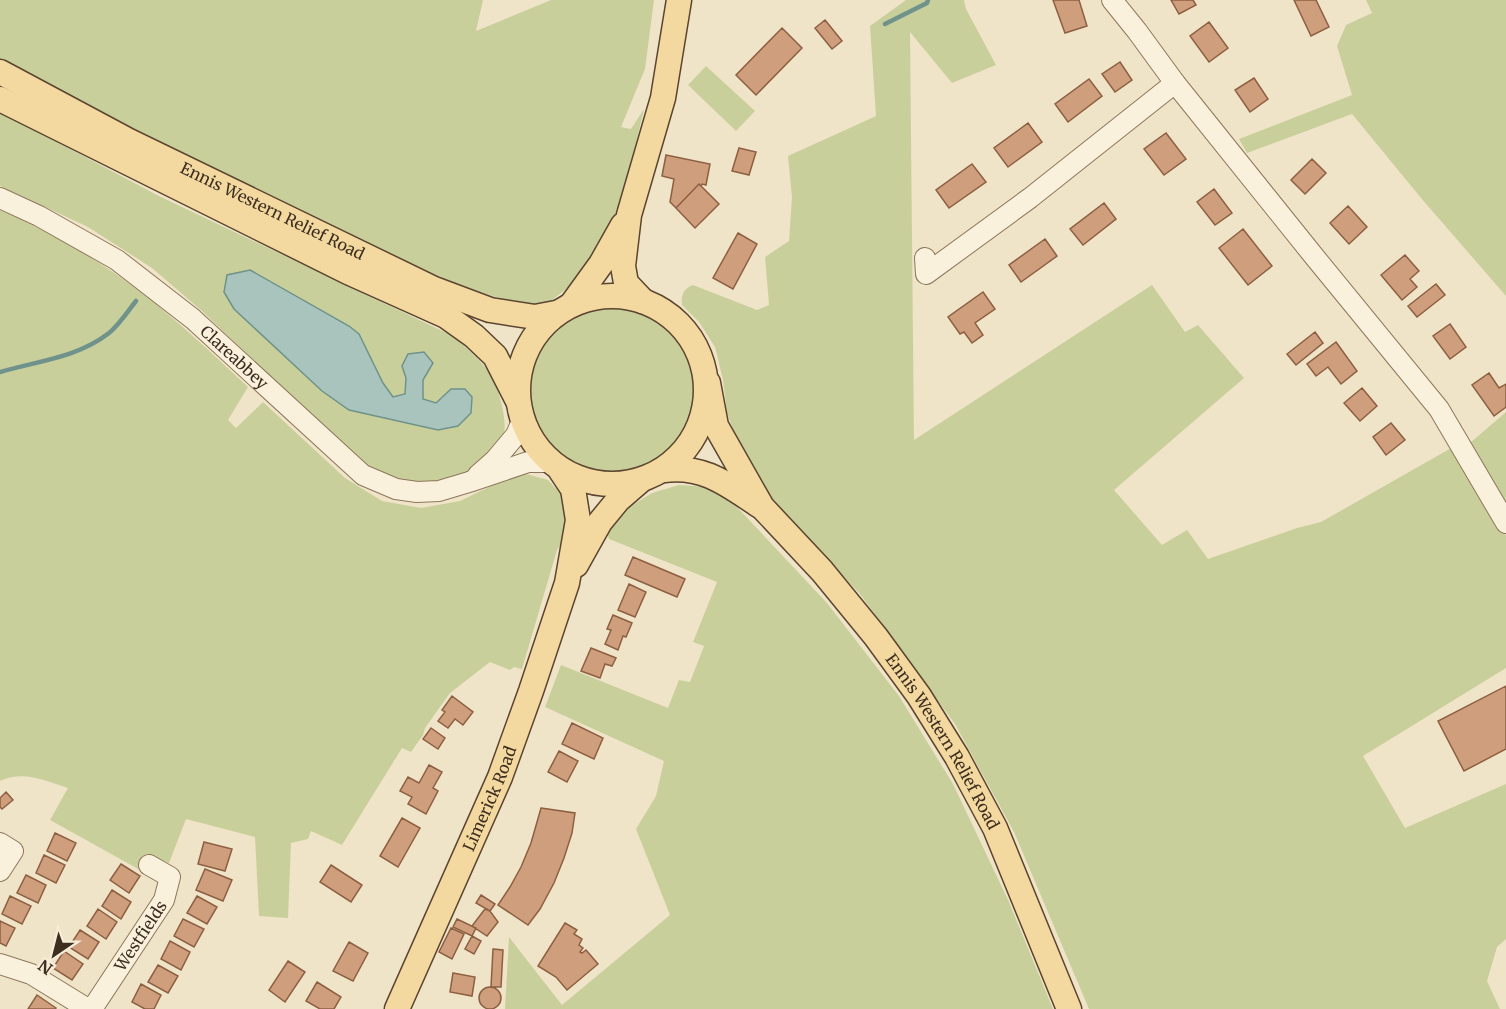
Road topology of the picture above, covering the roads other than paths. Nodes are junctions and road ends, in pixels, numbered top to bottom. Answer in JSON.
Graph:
{"nodes":[{"id":1,"x":679,"y":0,"type":"edge"},
{"id":2,"x":1112,"y":0,"type":"edge"},
{"id":3,"x":0,"y":72,"type":"edge"},
{"id":4,"x":1175,"y":83,"type":"junction"},
{"id":5,"x":0,"y":99,"type":"edge"},
{"id":6,"x":0,"y":198,"type":"edge"},
{"id":7,"x":629,"y":215,"type":"junction"},
{"id":8,"x":925,"y":258,"type":"dead end"},
{"id":9,"x":643,"y":301,"type":"junction"},
{"id":10,"x":564,"y":308,"type":"junction"},
{"id":11,"x":708,"y":383,"type":"junction"},
{"id":12,"x":519,"y":410,"type":"junction"},
{"id":13,"x":554,"y":466,"type":"junction"},
{"id":14,"x":664,"y":470,"type":"junction"},
{"id":15,"x":640,"y":481,"type":"junction"},
{"id":16,"x":469,"y":482,"type":"junction"},
{"id":17,"x":762,"y":507,"type":"junction"},
{"id":18,"x":1506,"y":523,"type":"edge"},
{"id":19,"x":567,"y":584,"type":"junction"},
{"id":20,"x":0,"y":843,"type":"edge"},
{"id":21,"x":149,"y":866,"type":"dead end"},
{"id":22,"x":0,"y":871,"type":"edge"},
{"id":23,"x":0,"y":964,"type":"edge"},
{"id":24,"x":90,"y":1009,"type":"edge"},
{"id":25,"x":397,"y":1009,"type":"edge"},
{"id":26,"x":1069,"y":1009,"type":"edge"}],
"edges":[{"from":1,"to":7,"type":"main road"},
{"from":2,"to":4,"type":"street"},
{"from":3,"to":10,"type":"main road","name":"Ennis Western Relief Road"},
{"from":4,"to":8,"type":"street"},
{"from":4,"to":18,"type":"street"},
{"from":5,"to":12,"type":"main road","name":"Ennis Western Relief Road"},
{"from":6,"to":16,"type":"street","name":"Clareabbey"},
{"from":7,"to":9,"type":"main road"},
{"from":7,"to":10,"type":"main road"},
{"from":9,"to":10,"type":"main road"},
{"from":9,"to":11,"type":"main road"},
{"from":10,"to":12,"type":"main road"},
{"from":11,"to":14,"type":"main road"},
{"from":11,"to":17,"type":"main road","name":"Ennis Western Relief Road"},
{"from":12,"to":13,"type":"main road"},
{"from":12,"to":16,"type":"street","name":"Clareabbey"},
{"from":13,"to":15,"type":"main road"},
{"from":13,"to":16,"type":"street","name":"Clareabbey"},
{"from":13,"to":19,"type":"main road"},
{"from":14,"to":15,"type":"main road"},
{"from":14,"to":17,"type":"main road","name":"Ennis Western Relief Road"},
{"from":15,"to":19,"type":"main road"},
{"from":17,"to":26,"type":"main road","name":"Ennis Western Relief Road"},
{"from":19,"to":25,"type":"main road","name":"Limerick Road"},
{"from":20,"to":22,"type":"street"},
{"from":21,"to":24,"type":"street","name":"Westfields"},
{"from":23,"to":24,"type":"street","name":"Westfields"}]}
